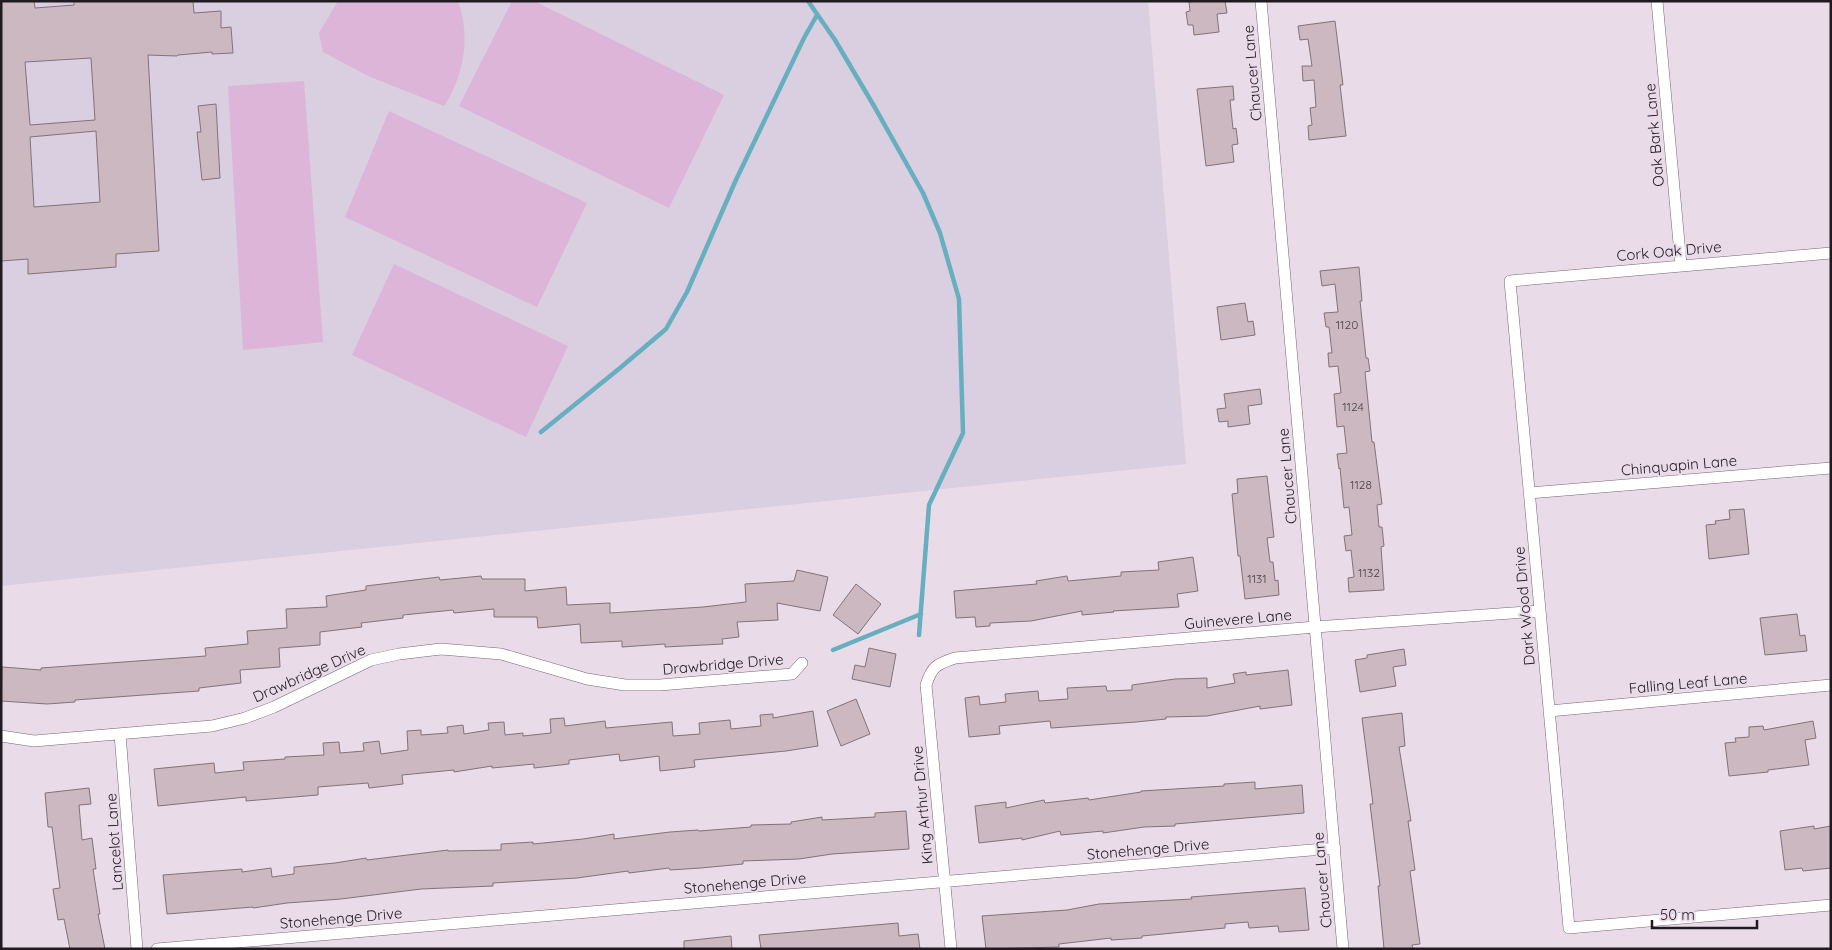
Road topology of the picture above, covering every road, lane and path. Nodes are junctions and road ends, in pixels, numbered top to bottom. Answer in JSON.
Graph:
{"nodes":[{"id":1,"x":1261,"y":1,"type":"edge"},
{"id":2,"x":1657,"y":1,"type":"edge"},
{"id":3,"x":1831,"y":253,"type":"edge"},
{"id":4,"x":1681,"y":265,"type":"junction"},
{"id":5,"x":1510,"y":281,"type":"joint"},
{"id":6,"x":1831,"y":468,"type":"edge"},
{"id":7,"x":1529,"y":493,"type":"junction"},
{"id":8,"x":1540,"y":611,"type":"junction"},
{"id":9,"x":1316,"y":627,"type":"junction"},
{"id":10,"x":802,"y":663,"type":"dead end"},
{"id":11,"x":940,"y":664,"type":"joint"},
{"id":12,"x":1831,"y":685,"type":"edge"},
{"id":13,"x":1549,"y":711,"type":"junction"},
{"id":14,"x":120,"y":734,"type":"junction"},
{"id":15,"x":1,"y":736,"type":"edge"},
{"id":16,"x":1335,"y":848,"type":"junction"},
{"id":17,"x":945,"y":881,"type":"junction"},
{"id":18,"x":1831,"y":905,"type":"edge"},
{"id":19,"x":137,"y":949,"type":"edge"},
{"id":20,"x":157,"y":949,"type":"edge"},
{"id":21,"x":950,"y":949,"type":"edge"},
{"id":22,"x":1344,"y":949,"type":"edge"}],
"edges":[{"from":1,"to":9,"type":"street","name":"Chaucer Lane"},
{"from":2,"to":4,"type":"street","name":"Oak Bark Lane"},
{"from":3,"to":4,"type":"street","name":"Cork Oak Drive"},
{"from":4,"to":5,"type":"street","name":"Cork Oak Drive"},
{"from":5,"to":7,"type":"street","name":"Dark Wood Drive"},
{"from":6,"to":7,"type":"street","name":"Chinquapin Lane"},
{"from":7,"to":8,"type":"street","name":"Dark Wood Drive"},
{"from":8,"to":9,"type":"street","name":"Guinevere Lane"},
{"from":8,"to":13,"type":"street","name":"Dark Wood Drive"},
{"from":9,"to":11,"type":"street","name":"Guinevere Lane"},
{"from":9,"to":16,"type":"street","name":"Chaucer Lane"},
{"from":10,"to":14,"type":"street","name":"Drawbridge Drive"},
{"from":11,"to":17,"type":"street","name":"King Arthur Drive"},
{"from":12,"to":13,"type":"street","name":"Falling Leaf Lane"},
{"from":13,"to":18,"type":"street","name":"Dark Wood Drive"},
{"from":14,"to":15,"type":"street","name":"Drawbridge Drive"},
{"from":14,"to":19,"type":"street","name":"Lancelot Lane"},
{"from":16,"to":17,"type":"street","name":"Stonehenge Drive"},
{"from":16,"to":22,"type":"street","name":"Chaucer Lane"},
{"from":17,"to":20,"type":"street","name":"Stonehenge Drive"},
{"from":17,"to":21,"type":"street","name":"King Arthur Drive"}]}
